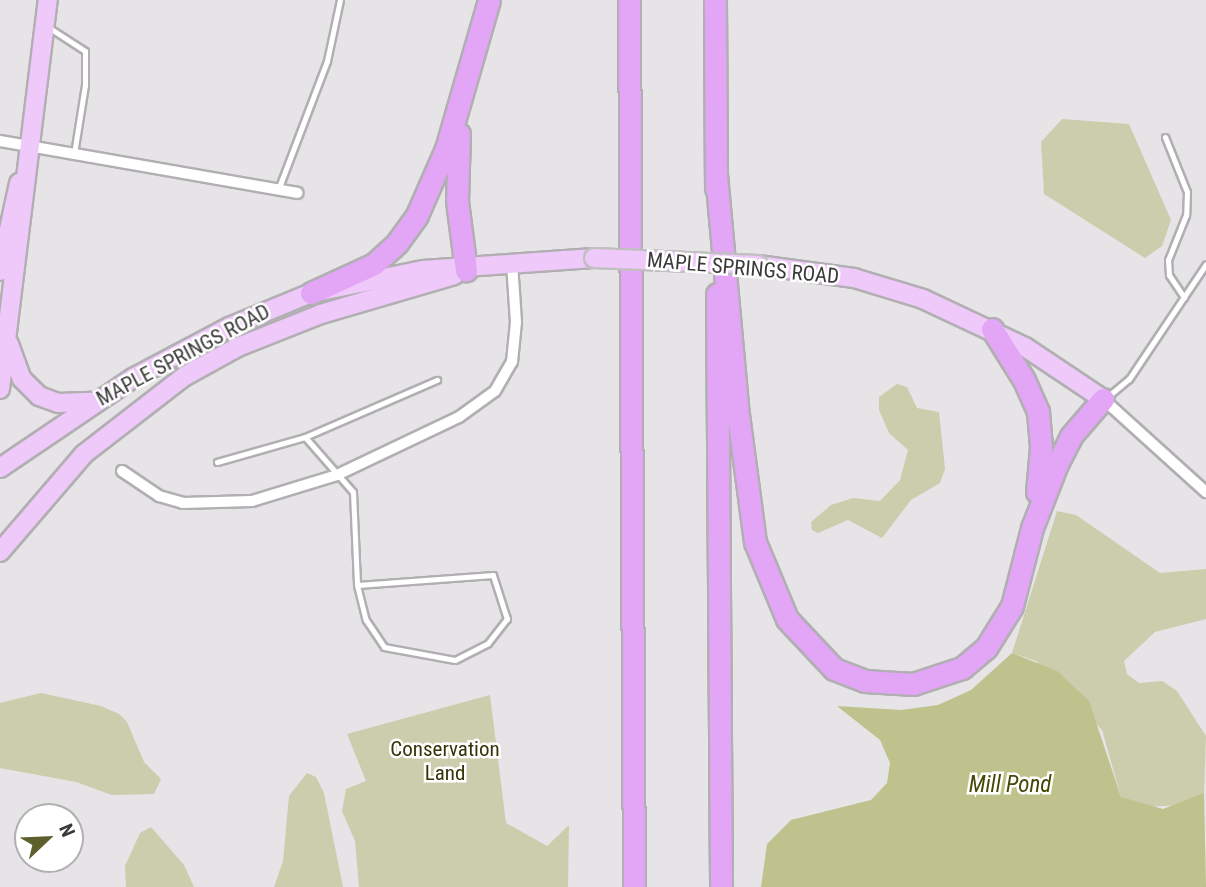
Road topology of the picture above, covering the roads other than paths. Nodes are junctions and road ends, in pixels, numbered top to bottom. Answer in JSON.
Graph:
{"nodes":[{"id":1,"x":48,"y":0,"type":"edge"},
{"id":2,"x":340,"y":0,"type":"edge"},
{"id":3,"x":489,"y":0,"type":"edge"},
{"id":4,"x":629,"y":0,"type":"edge"},
{"id":5,"x":715,"y":0,"type":"edge"},
{"id":6,"x":45,"y":26,"type":"junction"},
{"id":7,"x":464,"y":94,"type":"junction"},
{"id":8,"x":1165,"y":137,"type":"dead end"},
{"id":9,"x":0,"y":141,"type":"edge"},
{"id":10,"x":29,"y":146,"type":"junction"},
{"id":11,"x":74,"y":154,"type":"junction"},
{"id":12,"x":716,"y":174,"type":"junction"},
{"id":13,"x":278,"y":190,"type":"junction"},
{"id":14,"x":297,"y":193,"type":"dead end"},
{"id":15,"x":512,"y":264,"type":"junction"},
{"id":16,"x":1206,"y":264,"type":"edge"},
{"id":17,"x":466,"y":270,"type":"junction"},
{"id":18,"x":0,"y":271,"type":"edge"},
{"id":19,"x":311,"y":293,"type":"junction"},
{"id":20,"x":1184,"y":297,"type":"junction"},
{"id":21,"x":992,"y":329,"type":"junction"},
{"id":22,"x":8,"y":340,"type":"junction"},
{"id":23,"x":438,"y":380,"type":"dead end"},
{"id":24,"x":0,"y":389,"type":"edge"},
{"id":25,"x":1103,"y":399,"type":"junction"},
{"id":26,"x":92,"y":402,"type":"junction"},
{"id":27,"x":305,"y":437,"type":"junction"},
{"id":28,"x":217,"y":462,"type":"dead end"},
{"id":29,"x":0,"y":468,"type":"edge"},
{"id":30,"x":122,"y":471,"type":"dead end"},
{"id":31,"x":337,"y":475,"type":"junction"},
{"id":32,"x":1206,"y":492,"type":"edge"},
{"id":33,"x":1032,"y":528,"type":"junction"},
{"id":34,"x":0,"y":552,"type":"edge"},
{"id":35,"x":356,"y":585,"type":"junction"},
{"id":36,"x":634,"y":887,"type":"edge"},
{"id":37,"x":721,"y":887,"type":"edge"}],
"edges":[{"from":1,"to":6,"type":"main road"},
{"from":2,"to":13,"type":"lane"},
{"from":3,"to":7,"type":"highway"},
{"from":4,"to":36,"type":"highway"},
{"from":5,"to":12,"type":"highway"},
{"from":6,"to":10,"type":"main road"},
{"from":6,"to":11,"type":"lane"},
{"from":7,"to":17,"type":"highway"},
{"from":7,"to":19,"type":"highway"},
{"from":8,"to":20,"type":"lane"},
{"from":9,"to":10,"type":"street"},
{"from":10,"to":11,"type":"street"},
{"from":10,"to":18,"type":"main road"},
{"from":10,"to":22,"type":"main road"},
{"from":11,"to":13,"type":"street"},
{"from":12,"to":33,"type":"highway"},
{"from":12,"to":37,"type":"highway"},
{"from":13,"to":14,"type":"street"},
{"from":15,"to":17,"type":"main road","name":"MAPLE SPRINGS ROAD"},
{"from":15,"to":21,"type":"main road","name":"MAPLE SPRINGS ROAD","bridge":true},
{"from":15,"to":31,"type":"street"},
{"from":16,"to":20,"type":"lane"},
{"from":17,"to":19,"type":"main road","name":"MAPLE SPRINGS ROAD"},
{"from":17,"to":34,"type":"main road","name":"MAPLE SPRINGS ROAD"},
{"from":19,"to":26,"type":"main road","name":"MAPLE SPRINGS ROAD"},
{"from":20,"to":25,"type":"lane"},
{"from":21,"to":25,"type":"main road","name":"MAPLE SPRINGS ROAD"},
{"from":21,"to":33,"type":"highway"},
{"from":22,"to":24,"type":"main road"},
{"from":22,"to":26,"type":"main road"},
{"from":23,"to":27,"type":"lane"},
{"from":25,"to":32,"type":"street","name":"MAPLE SPRINGS ROAD"},
{"from":25,"to":33,"type":"highway"},
{"from":26,"to":29,"type":"main road","name":"MAPLE SPRINGS ROAD"},
{"from":27,"to":28,"type":"lane"},
{"from":27,"to":31,"type":"lane"},
{"from":30,"to":31,"type":"street"},
{"from":31,"to":35,"type":"lane"},
{"from":35,"to":35,"type":"lane"}]}
